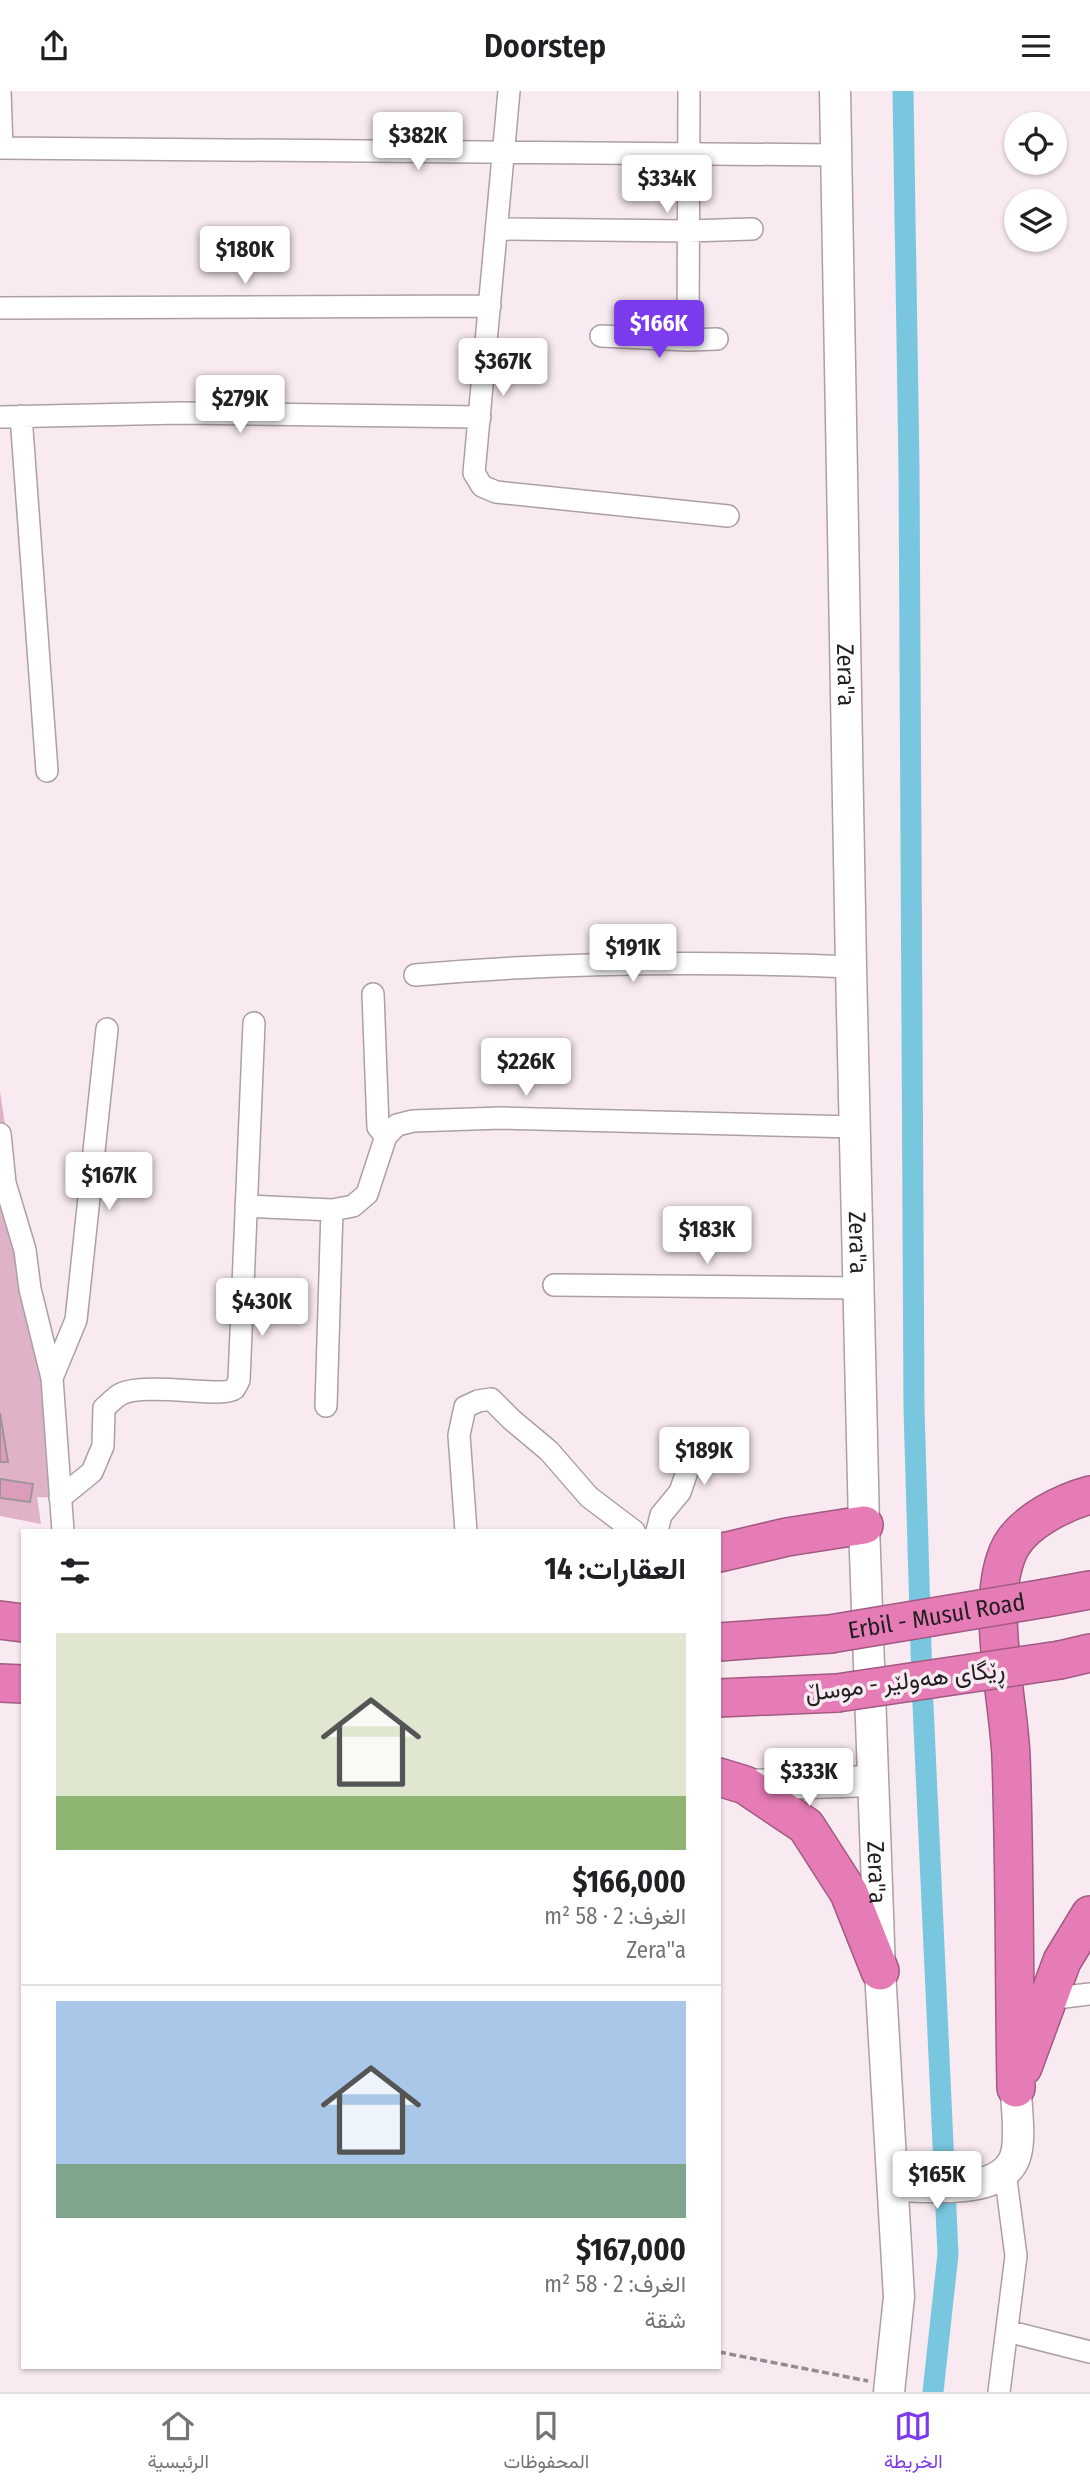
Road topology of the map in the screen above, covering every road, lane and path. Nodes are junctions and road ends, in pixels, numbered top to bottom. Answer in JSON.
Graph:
{"nodes":[{"id":1,"x":0,"y":91,"type":"edge"},
{"id":2,"x":509,"y":91,"type":"edge"},
{"id":3,"x":688,"y":91,"type":"edge"},
{"id":4,"x":835,"y":91,"type":"edge"},
{"id":5,"x":1,"y":148,"type":"edge"},
{"id":6,"x":504,"y":151,"type":"junction"},
{"id":7,"x":688,"y":154,"type":"junction"},
{"id":8,"x":837,"y":155,"type":"junction"},
{"id":9,"x":497,"y":229,"type":"junction"},
{"id":10,"x":752,"y":229,"type":"dead end"},
{"id":11,"x":688,"y":231,"type":"junction"},
{"id":12,"x":490,"y":306,"type":"junction"},
{"id":13,"x":0,"y":309,"type":"edge"},
{"id":14,"x":601,"y":337,"type":"dead end"},
{"id":15,"x":717,"y":338,"type":"dead end"},
{"id":16,"x":688,"y":340,"type":"junction"},
{"id":17,"x":11,"y":416,"type":"edge"},
{"id":18,"x":480,"y":417,"type":"junction"},
{"id":19,"x":728,"y":516,"type":"dead end"},
{"id":20,"x":47,"y":771,"type":"dead end"},
{"id":21,"x":850,"y":967,"type":"junction"},
{"id":22,"x":415,"y":975,"type":"dead end"},
{"id":23,"x":373,"y":994,"type":"dead end"},
{"id":24,"x":254,"y":1023,"type":"dead end"},
{"id":25,"x":107,"y":1029,"type":"dead end"},
{"id":26,"x":855,"y":1127,"type":"junction"},
{"id":27,"x":0,"y":1134,"type":"edge"},
{"id":28,"x":386,"y":1136,"type":"junction"},
{"id":29,"x":246,"y":1206,"type":"junction"},
{"id":30,"x":332,"y":1210,"type":"junction"},
{"id":31,"x":554,"y":1285,"type":"dead end"},
{"id":32,"x":860,"y":1289,"type":"junction"},
{"id":33,"x":52,"y":1378,"type":"junction"},
{"id":34,"x":326,"y":1406,"type":"dead end"},
{"id":35,"x":682,"y":1439,"type":"dead end"},
{"id":36,"x":1090,"y":1495,"type":"edge"},
{"id":37,"x":60,"y":1498,"type":"junction"},
{"id":38,"x":864,"y":1525,"type":"junction"},
{"id":39,"x":63,"y":1529,"type":"edge"},
{"id":40,"x":466,"y":1529,"type":"edge"},
{"id":41,"x":631,"y":1529,"type":"edge"},
{"id":42,"x":658,"y":1529,"type":"edge"},
{"id":43,"x":721,"y":1553,"type":"edge"},
{"id":44,"x":1090,"y":1590,"type":"edge"},
{"id":45,"x":0,"y":1619,"type":"edge"},
{"id":46,"x":21,"y":1623,"type":"edge"},
{"id":47,"x":721,"y":1642,"type":"edge"},
{"id":48,"x":1075,"y":1657,"type":"edge"},
{"id":49,"x":0,"y":1683,"type":"edge"},
{"id":50,"x":21,"y":1685,"type":"edge"},
{"id":51,"x":721,"y":1698,"type":"edge"},
{"id":52,"x":872,"y":1780,"type":"junction"},
{"id":53,"x":732,"y":1781,"type":"edge"},
{"id":54,"x":1090,"y":1915,"type":"edge"},
{"id":55,"x":880,"y":1971,"type":"junction"},
{"id":56,"x":1090,"y":1994,"type":"edge"},
{"id":57,"x":1048,"y":1999,"type":"junction"},
{"id":58,"x":1016,"y":2088,"type":"junction"},
{"id":59,"x":993,"y":2179,"type":"junction"},
{"id":60,"x":893,"y":2186,"type":"junction"},
{"id":61,"x":1007,"y":2330,"type":"junction"},
{"id":62,"x":721,"y":2352,"type":"edge"},
{"id":63,"x":1090,"y":2352,"type":"edge"},
{"id":64,"x":890,"y":2389,"type":"edge"},
{"id":65,"x":999,"y":2392,"type":"edge"}],
"edges":[{"from":1,"to":5,"type":"street"},
{"from":2,"to":6,"type":"street"},
{"from":3,"to":7,"type":"street"},
{"from":4,"to":8,"type":"street","name":"Zera\"a"},
{"from":5,"to":6,"type":"street"},
{"from":6,"to":7,"type":"street"},
{"from":6,"to":9,"type":"street"},
{"from":7,"to":8,"type":"street"},
{"from":7,"to":11,"type":"street"},
{"from":8,"to":21,"type":"street","name":"Zera\"a"},
{"from":9,"to":11,"type":"street"},
{"from":9,"to":12,"type":"street"},
{"from":10,"to":11,"type":"street"},
{"from":11,"to":16,"type":"street"},
{"from":12,"to":13,"type":"street"},
{"from":12,"to":18,"type":"street"},
{"from":14,"to":16,"type":"street"},
{"from":15,"to":16,"type":"street"},
{"from":17,"to":18,"type":"street"},
{"from":17,"to":20,"type":"street"},
{"from":18,"to":19,"type":"street"},
{"from":21,"to":22,"type":"street"},
{"from":21,"to":26,"type":"street","name":"Zera\"a"},
{"from":23,"to":28,"type":"street"},
{"from":24,"to":29,"type":"street"},
{"from":25,"to":33,"type":"street"},
{"from":26,"to":28,"type":"street"},
{"from":26,"to":32,"type":"street","name":"Zera\"a"},
{"from":27,"to":33,"type":"street"},
{"from":28,"to":30,"type":"street"},
{"from":29,"to":30,"type":"street"},
{"from":29,"to":37,"type":"street"},
{"from":30,"to":34,"type":"street"},
{"from":31,"to":32,"type":"street"},
{"from":32,"to":38,"type":"street","name":"Zera\"a"},
{"from":33,"to":37,"type":"street"},
{"from":35,"to":42,"type":"street"},
{"from":36,"to":58,"type":"highway"},
{"from":37,"to":39,"type":"street"},
{"from":38,"to":43,"type":"highway"},
{"from":38,"to":52,"type":"street","name":"Zera\"a"},
{"from":40,"to":41,"type":"street"},
{"from":44,"to":47,"type":"highway","name":"Erbil - Musul Road","bridge":true},
{"from":45,"to":46,"type":"highway"},
{"from":48,"to":51,"type":"highway","name":"ڕێگای هەولێر - موسڵ","bridge":true},
{"from":49,"to":50,"type":"highway"},
{"from":52,"to":53,"type":"street"},
{"from":52,"to":55,"type":"street","name":"Zera\"a"},
{"from":53,"to":55,"type":"highway"},
{"from":54,"to":57,"type":"highway"},
{"from":55,"to":60,"type":"street","name":"Zera\"a"},
{"from":56,"to":57,"type":"street"},
{"from":57,"to":58,"type":"highway"},
{"from":58,"to":59,"type":"street"},
{"from":59,"to":60,"type":"street"},
{"from":59,"to":61,"type":"street"},
{"from":60,"to":64,"type":"street","name":"Zera\"a"},
{"from":61,"to":63,"type":"street"},
{"from":61,"to":65,"type":"street"},
{"from":62,"to":64,"type":"path"}]}
